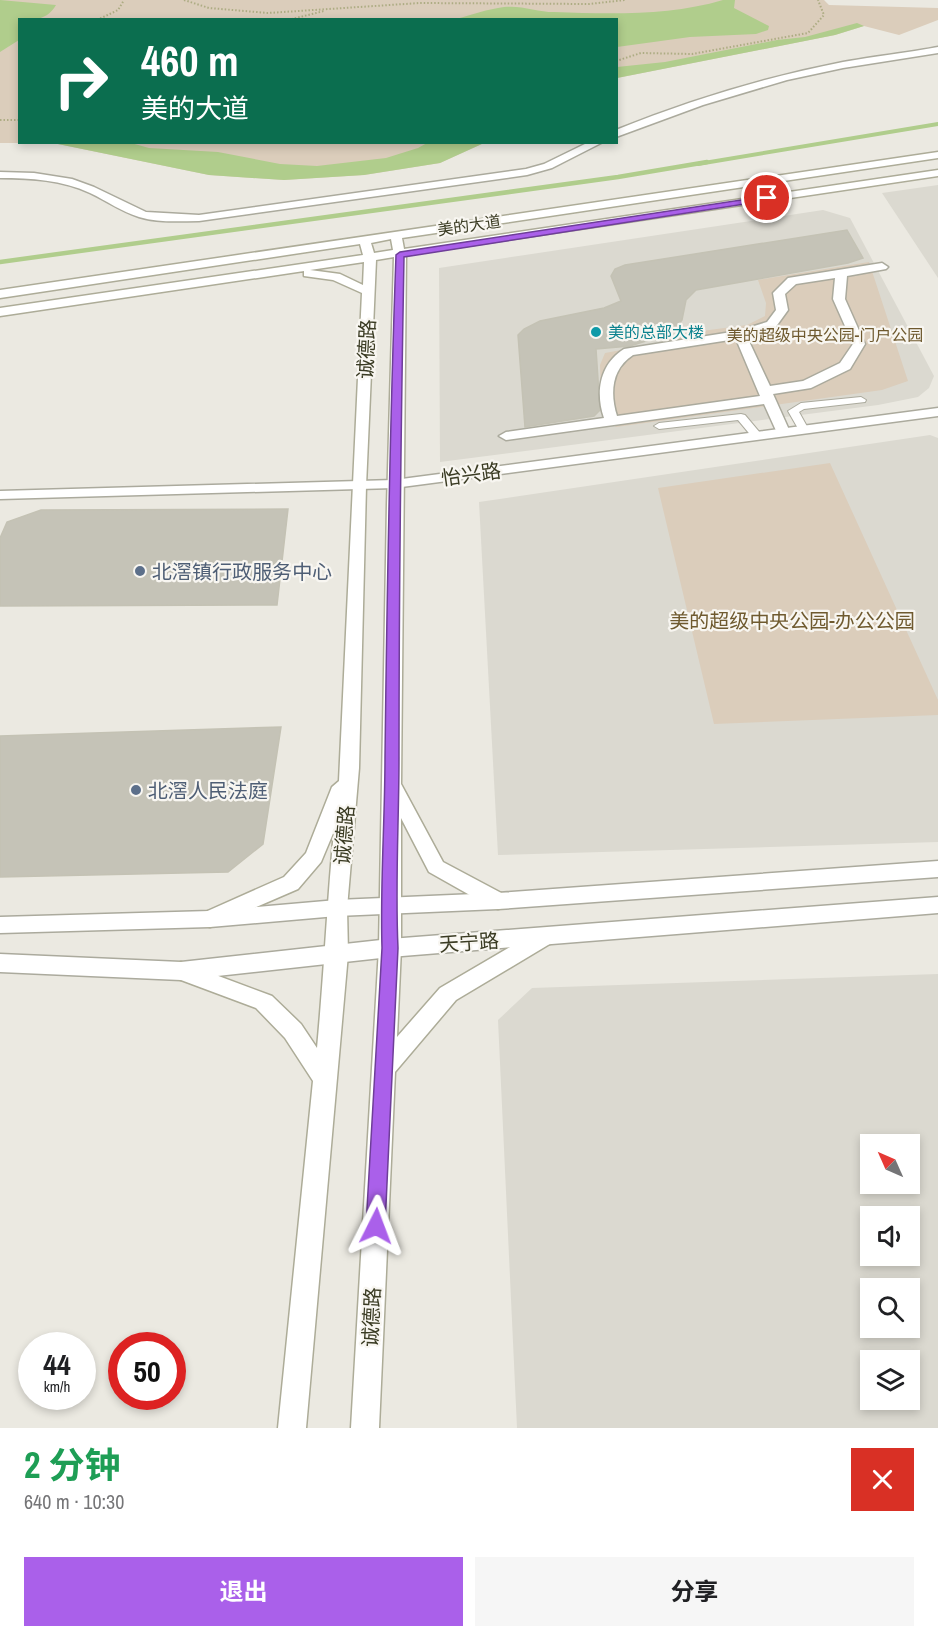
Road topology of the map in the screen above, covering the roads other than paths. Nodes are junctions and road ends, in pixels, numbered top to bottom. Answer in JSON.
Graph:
{"nodes":[{"id":1,"x":938,"y":50,"type":"edge"},
{"id":2,"x":618,"y":133,"type":"edge"},
{"id":3,"x":593,"y":144,"type":"edge"},
{"id":4,"x":938,"y":154,"type":"edge"},
{"id":5,"x":938,"y":173,"type":"edge"},
{"id":6,"x":0,"y":175,"type":"edge"},
{"id":7,"x":398,"y":245,"type":"junction"},
{"id":8,"x":367,"y":250,"type":"junction"},
{"id":9,"x":882,"y":267,"type":"dead end"},
{"id":10,"x":289,"y":270,"type":"junction"},
{"id":11,"x":841,"y":273,"type":"junction"},
{"id":12,"x":369,"y":292,"type":"junction"},
{"id":13,"x":0,"y":294,"type":"edge"},
{"id":14,"x":0,"y":312,"type":"edge"},
{"id":15,"x":740,"y":335,"type":"junction"},
{"id":16,"x":767,"y":395,"type":"junction"},
{"id":17,"x":861,"y":400,"type":"dead end"},
{"id":18,"x":938,"y":412,"type":"edge"},
{"id":19,"x":612,"y":420,"type":"junction"},
{"id":20,"x":659,"y":426,"type":"dead end"},
{"id":21,"x":804,"y":430,"type":"junction"},
{"id":22,"x":783,"y":432,"type":"junction"},
{"id":23,"x":507,"y":436,"type":"dead end"},
{"id":24,"x":757,"y":436,"type":"junction"},
{"id":25,"x":394,"y":484,"type":"junction"},
{"id":26,"x":359,"y":486,"type":"junction"},
{"id":27,"x":0,"y":495,"type":"edge"},
{"id":28,"x":350,"y":768,"type":"junction"},
{"id":29,"x":392,"y":785,"type":"junction"},
{"id":30,"x":938,"y":869,"type":"edge"},
{"id":31,"x":498,"y":901,"type":"junction"},
{"id":32,"x":388,"y":905,"type":"junction"},
{"id":33,"x":938,"y":905,"type":"edge"},
{"id":34,"x":337,"y":908,"type":"junction"},
{"id":35,"x":210,"y":919,"type":"junction"},
{"id":36,"x":0,"y":925,"type":"edge"},
{"id":37,"x":546,"y":936,"type":"junction"},
{"id":38,"x":390,"y":948,"type":"junction"},
{"id":39,"x":337,"y":954,"type":"junction"},
{"id":40,"x":0,"y":963,"type":"edge"},
{"id":41,"x":181,"y":971,"type":"junction"},
{"id":42,"x":384,"y":1068,"type":"junction"},
{"id":43,"x":325,"y":1079,"type":"junction"},
{"id":44,"x":292,"y":1428,"type":"edge"},
{"id":45,"x":365,"y":1428,"type":"edge"}],
"edges":[{"from":1,"to":2,"type":"main road"},
{"from":3,"to":6,"type":"main road"},
{"from":4,"to":7,"type":"main road","name":"美的大道"},
{"from":5,"to":7,"type":"main road","name":"美的大道"},
{"from":7,"to":8,"type":"main road","name":"美的大道"},
{"from":7,"to":8,"type":"main road","name":"美的大道"},
{"from":7,"to":25,"type":"main road","name":"诚德路"},
{"from":8,"to":10,"type":"main road","name":"美的大道"},
{"from":8,"to":12,"type":"main road","name":"诚德路"},
{"from":8,"to":13,"type":"main road","name":"美的大道"},
{"from":9,"to":11,"type":"main road"},
{"from":10,"to":12,"type":"main road"},
{"from":10,"to":14,"type":"main road","name":"美的大道"},
{"from":11,"to":15,"type":"main road"},
{"from":11,"to":16,"type":"main road"},
{"from":12,"to":26,"type":"main road","name":"诚德路"},
{"from":15,"to":16,"type":"main road"},
{"from":15,"to":19,"type":"main road"},
{"from":16,"to":19,"type":"main road"},
{"from":16,"to":22,"type":"main road"},
{"from":17,"to":21,"type":"lane"},
{"from":18,"to":21,"type":"main road","name":"怡兴路"},
{"from":19,"to":23,"type":"main road"},
{"from":20,"to":24,"type":"lane"},
{"from":21,"to":22,"type":"main road","name":"怡兴路"},
{"from":22,"to":24,"type":"main road","name":"怡兴路"},
{"from":24,"to":25,"type":"main road","name":"怡兴路"},
{"from":25,"to":26,"type":"main road","name":"怡兴路"},
{"from":25,"to":29,"type":"main road","name":"诚德路"},
{"from":26,"to":27,"type":"main road","name":"怡兴路"},
{"from":26,"to":28,"type":"main road","name":"诚德路"},
{"from":28,"to":34,"type":"main road","name":"诚德路"},
{"from":28,"to":35,"type":"main road"},
{"from":29,"to":31,"type":"main road"},
{"from":29,"to":32,"type":"main road","name":"诚德路"},
{"from":30,"to":31,"type":"main road","name":"天宁路"},
{"from":31,"to":32,"type":"main road","name":"天宁路"},
{"from":32,"to":34,"type":"main road","name":"天宁路"},
{"from":32,"to":38,"type":"main road","name":"诚德路"},
{"from":33,"to":37,"type":"main road","name":"天宁路"},
{"from":34,"to":35,"type":"main road","name":"天宁路"},
{"from":34,"to":39,"type":"main road","name":"诚德路"},
{"from":35,"to":36,"type":"main road","name":"天宁路"},
{"from":37,"to":38,"type":"main road","name":"天宁路"},
{"from":37,"to":42,"type":"main road"},
{"from":38,"to":39,"type":"main road","name":"天宁路"},
{"from":38,"to":42,"type":"main road","name":"诚德路"},
{"from":39,"to":41,"type":"main road","name":"天宁路"},
{"from":39,"to":43,"type":"main road","name":"诚德路"},
{"from":40,"to":41,"type":"main road","name":"天宁路"},
{"from":41,"to":43,"type":"main road"},
{"from":42,"to":45,"type":"main road","name":"诚德路"},
{"from":43,"to":44,"type":"main road","name":"诚德路"}]}
